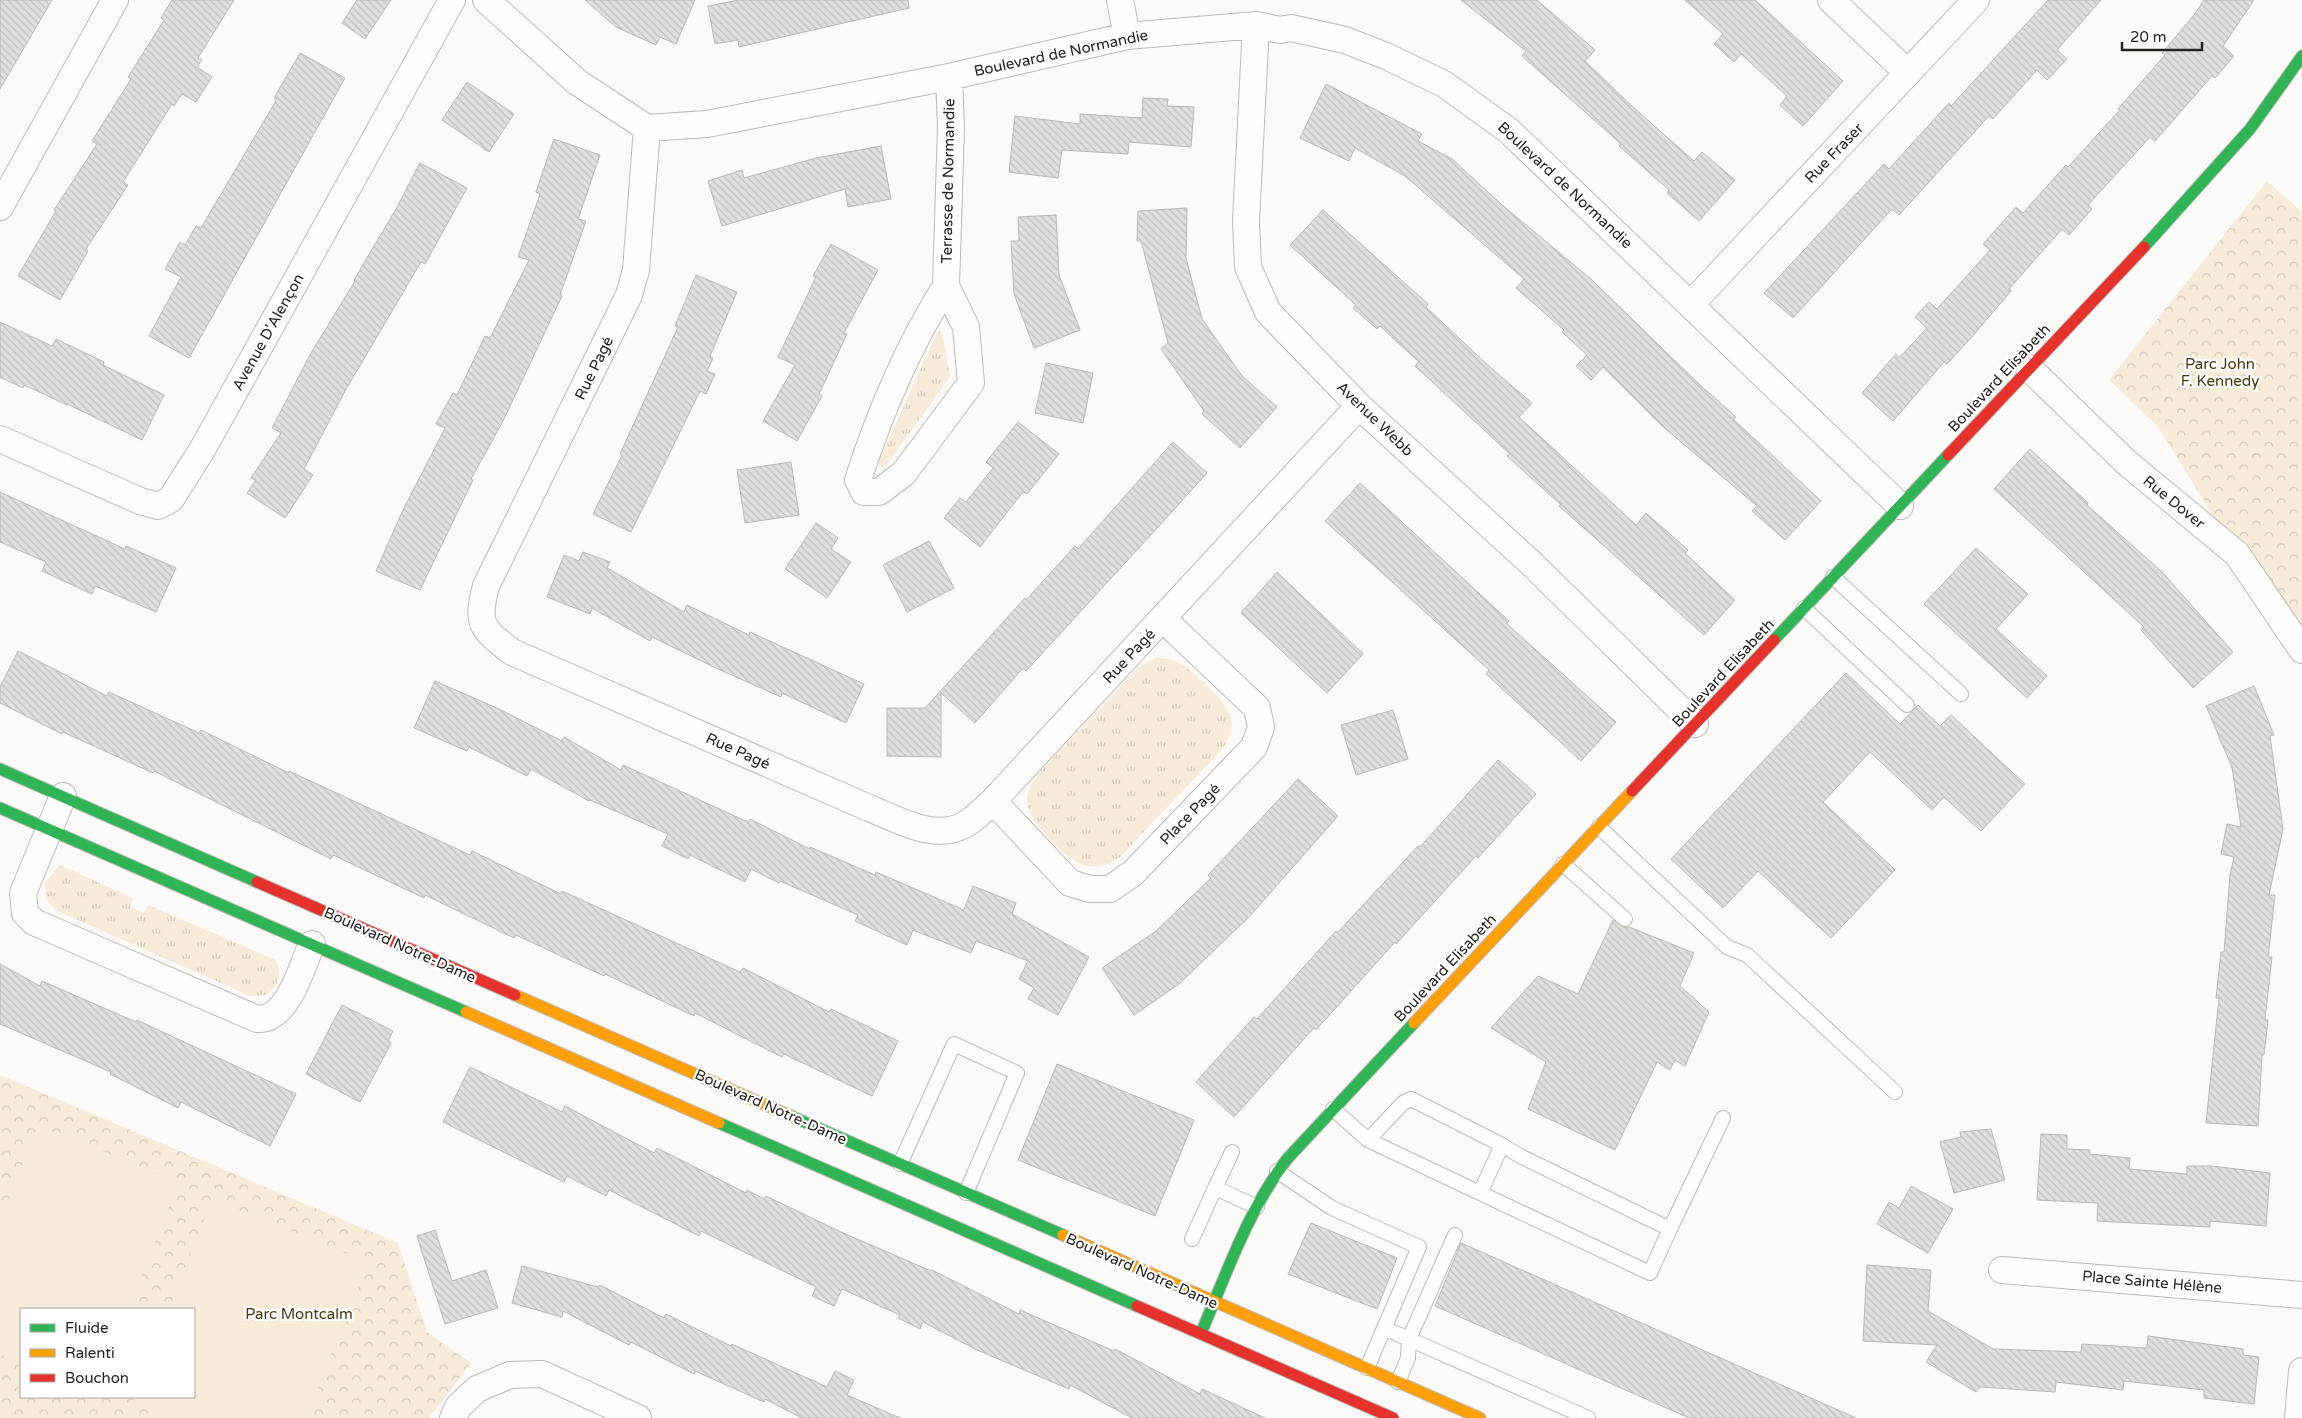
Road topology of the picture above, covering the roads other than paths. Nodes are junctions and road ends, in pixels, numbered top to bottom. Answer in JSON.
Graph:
{"nodes":[{"id":1,"x":115,"y":0,"type":"edge"},
{"id":2,"x":452,"y":0,"type":"edge"},
{"id":3,"x":486,"y":0,"type":"edge"},
{"id":4,"x":1120,"y":0,"type":"edge"},
{"id":5,"x":1832,"y":0,"type":"edge"},
{"id":6,"x":1976,"y":0,"type":"edge"},
{"id":7,"x":1256,"y":25,"type":"junction"},
{"id":8,"x":1127,"y":36,"type":"junction"},
{"id":9,"x":2302,"y":56,"type":"edge"},
{"id":10,"x":1908,"y":73,"type":"junction"},
{"id":11,"x":949,"y":77,"type":"junction"},
{"id":12,"x":647,"y":128,"type":"junction"},
{"id":13,"x":0,"y":207,"type":"edge"},
{"id":14,"x":946,"y":286,"type":"junction"},
{"id":15,"x":1691,"y":304,"type":"junction"},
{"id":16,"x":2029,"y":368,"type":"junction"},
{"id":17,"x":1359,"y":406,"type":"junction"},
{"id":18,"x":0,"y":439,"type":"edge"},
{"id":19,"x":1900,"y":506,"type":"junction"},
{"id":20,"x":1833,"y":577,"type":"junction"},
{"id":21,"x":1804,"y":608,"type":"junction"},
{"id":22,"x":1163,"y":619,"type":"junction"},
{"id":23,"x":2302,"y":650,"type":"edge"},
{"id":24,"x":1962,"y":694,"type":"dead end"},
{"id":25,"x":1907,"y":705,"type":"dead end"},
{"id":26,"x":1695,"y":724,"type":"junction"},
{"id":27,"x":0,"y":769,"type":"edge"},
{"id":28,"x":63,"y":796,"type":"junction"},
{"id":29,"x":993,"y":801,"type":"junction"},
{"id":30,"x":0,"y":808,"type":"edge"},
{"id":31,"x":1599,"y":827,"type":"junction"},
{"id":32,"x":49,"y":829,"type":"junction"},
{"id":33,"x":1563,"y":864,"type":"junction"},
{"id":34,"x":1625,"y":919,"type":"dead end"},
{"id":35,"x":312,"y":944,"type":"junction"},
{"id":36,"x":1895,"y":1092,"type":"dead end"},
{"id":37,"x":1333,"y":1109,"type":"junction"},
{"id":38,"x":1723,"y":1118,"type":"dead end"},
{"id":39,"x":1368,"y":1140,"type":"junction"},
{"id":40,"x":1502,"y":1145,"type":"junction"},
{"id":41,"x":1232,"y":1152,"type":"dead end"},
{"id":42,"x":900,"y":1164,"type":"junction"},
{"id":43,"x":1277,"y":1171,"type":"junction"},
{"id":44,"x":1215,"y":1188,"type":"junction"},
{"id":45,"x":966,"y":1193,"type":"junction"},
{"id":46,"x":1480,"y":1193,"type":"junction"},
{"id":47,"x":1257,"y":1207,"type":"junction"},
{"id":48,"x":1670,"y":1229,"type":"junction"},
{"id":49,"x":1455,"y":1235,"type":"dead end"},
{"id":50,"x":1192,"y":1239,"type":"dead end"},
{"id":51,"x":2002,"y":1270,"type":"dead end"},
{"id":52,"x":2302,"y":1296,"type":"edge"},
{"id":53,"x":1214,"y":1303,"type":"junction"},
{"id":54,"x":1384,"y":1328,"type":"junction"},
{"id":55,"x":1201,"y":1333,"type":"junction"},
{"id":56,"x":1409,"y":1339,"type":"junction"},
{"id":57,"x":1367,"y":1368,"type":"junction"},
{"id":58,"x":2302,"y":1371,"type":"edge"},
{"id":59,"x":1398,"y":1382,"type":"junction"},
{"id":60,"x":453,"y":1418,"type":"edge"},
{"id":61,"x":638,"y":1418,"type":"edge"},
{"id":62,"x":1393,"y":1418,"type":"edge"},
{"id":63,"x":1480,"y":1418,"type":"edge"},
{"id":64,"x":1588,"y":1418,"type":"edge"},
{"id":65,"x":2298,"y":1418,"type":"edge"}],
"edges":[{"from":1,"to":13,"type":"street"},
{"from":2,"to":18,"type":"street","name":"Avenue D'Alençon"},
{"from":3,"to":12,"type":"street"},
{"from":4,"to":8,"type":"street"},
{"from":5,"to":10,"type":"street"},
{"from":6,"to":10,"type":"street","name":"Rue Fraser"},
{"from":7,"to":8,"type":"street","name":"Boulevard de Normandie"},
{"from":7,"to":15,"type":"street","name":"Boulevard de Normandie"},
{"from":7,"to":17,"type":"street","name":"Avenue Webb"},
{"from":8,"to":11,"type":"street","name":"Boulevard de Normandie"},
{"from":9,"to":16,"type":"street","name":"Boulevard Elisabeth"},
{"from":10,"to":15,"type":"street","name":"Rue Fraser"},
{"from":11,"to":12,"type":"street","name":"Boulevard de Normandie"},
{"from":11,"to":14,"type":"street","name":"Terrasse de Normandie"},
{"from":12,"to":29,"type":"street","name":"Rue Pagé"},
{"from":14,"to":14,"type":"street","name":"Terrasse de Normandie"},
{"from":15,"to":19,"type":"street","name":"Boulevard de Normandie"},
{"from":16,"to":19,"type":"street","name":"Boulevard Elisabeth"},
{"from":16,"to":23,"type":"street","name":"Rue Dover"},
{"from":17,"to":22,"type":"street","name":"Rue Pagé"},
{"from":17,"to":26,"type":"street","name":"Avenue Webb"},
{"from":19,"to":20,"type":"street","name":"Boulevard Elisabeth"},
{"from":20,"to":21,"type":"street","name":"Boulevard Elisabeth"},
{"from":20,"to":24,"type":"lane"},
{"from":21,"to":25,"type":"lane"},
{"from":21,"to":26,"type":"street","name":"Boulevard Elisabeth"},
{"from":22,"to":29,"type":"street","name":"Rue Pagé"},
{"from":22,"to":29,"type":"street","name":"Place Pagé"},
{"from":26,"to":31,"type":"street","name":"Boulevard Elisabeth"},
{"from":27,"to":28,"type":"street","name":"Boulevard Notre-Dame"},
{"from":28,"to":32,"type":"street"},
{"from":28,"to":42,"type":"street","name":"Boulevard Notre-Dame"},
{"from":30,"to":32,"type":"street"},
{"from":31,"to":33,"type":"street","name":"Boulevard Elisabeth"},
{"from":31,"to":36,"type":"lane"},
{"from":32,"to":35,"type":"street"},
{"from":32,"to":35,"type":"street"},
{"from":33,"to":34,"type":"lane"},
{"from":33,"to":37,"type":"street","name":"Boulevard Elisabeth"},
{"from":35,"to":55,"type":"street"},
{"from":37,"to":39,"type":"lane"},
{"from":37,"to":43,"type":"street","name":"Boulevard Elisabeth"},
{"from":38,"to":48,"type":"lane"},
{"from":39,"to":40,"type":"lane"},
{"from":39,"to":46,"type":"lane"},
{"from":40,"to":46,"type":"lane"},
{"from":40,"to":48,"type":"lane"},
{"from":41,"to":44,"type":"lane"},
{"from":42,"to":45,"type":"street","name":"Boulevard Notre-Dame"},
{"from":42,"to":45,"type":"lane"},
{"from":43,"to":47,"type":"street","name":"Boulevard Elisabeth"},
{"from":43,"to":54,"type":"lane"},
{"from":44,"to":47,"type":"lane"},
{"from":44,"to":50,"type":"lane"},
{"from":45,"to":53,"type":"street","name":"Boulevard Notre-Dame"},
{"from":46,"to":48,"type":"lane"},
{"from":47,"to":53,"type":"street","name":"Boulevard Elisabeth"},
{"from":49,"to":56,"type":"lane"},
{"from":51,"to":52,"type":"street","name":"Place Sainte Hélène"},
{"from":53,"to":55,"type":"street","name":"Boulevard Elisabeth"},
{"from":53,"to":57,"type":"street","name":"Boulevard Notre-Dame"},
{"from":54,"to":56,"type":"lane"},
{"from":54,"to":57,"type":"lane"},
{"from":55,"to":62,"type":"street"},
{"from":56,"to":59,"type":"lane"},
{"from":56,"to":64,"type":"lane"},
{"from":57,"to":59,"type":"street","name":"Boulevard Notre-Dame"},
{"from":58,"to":65,"type":"street"},
{"from":59,"to":63,"type":"street","name":"Boulevard Notre-Dame"},
{"from":60,"to":61,"type":"street"}]}
